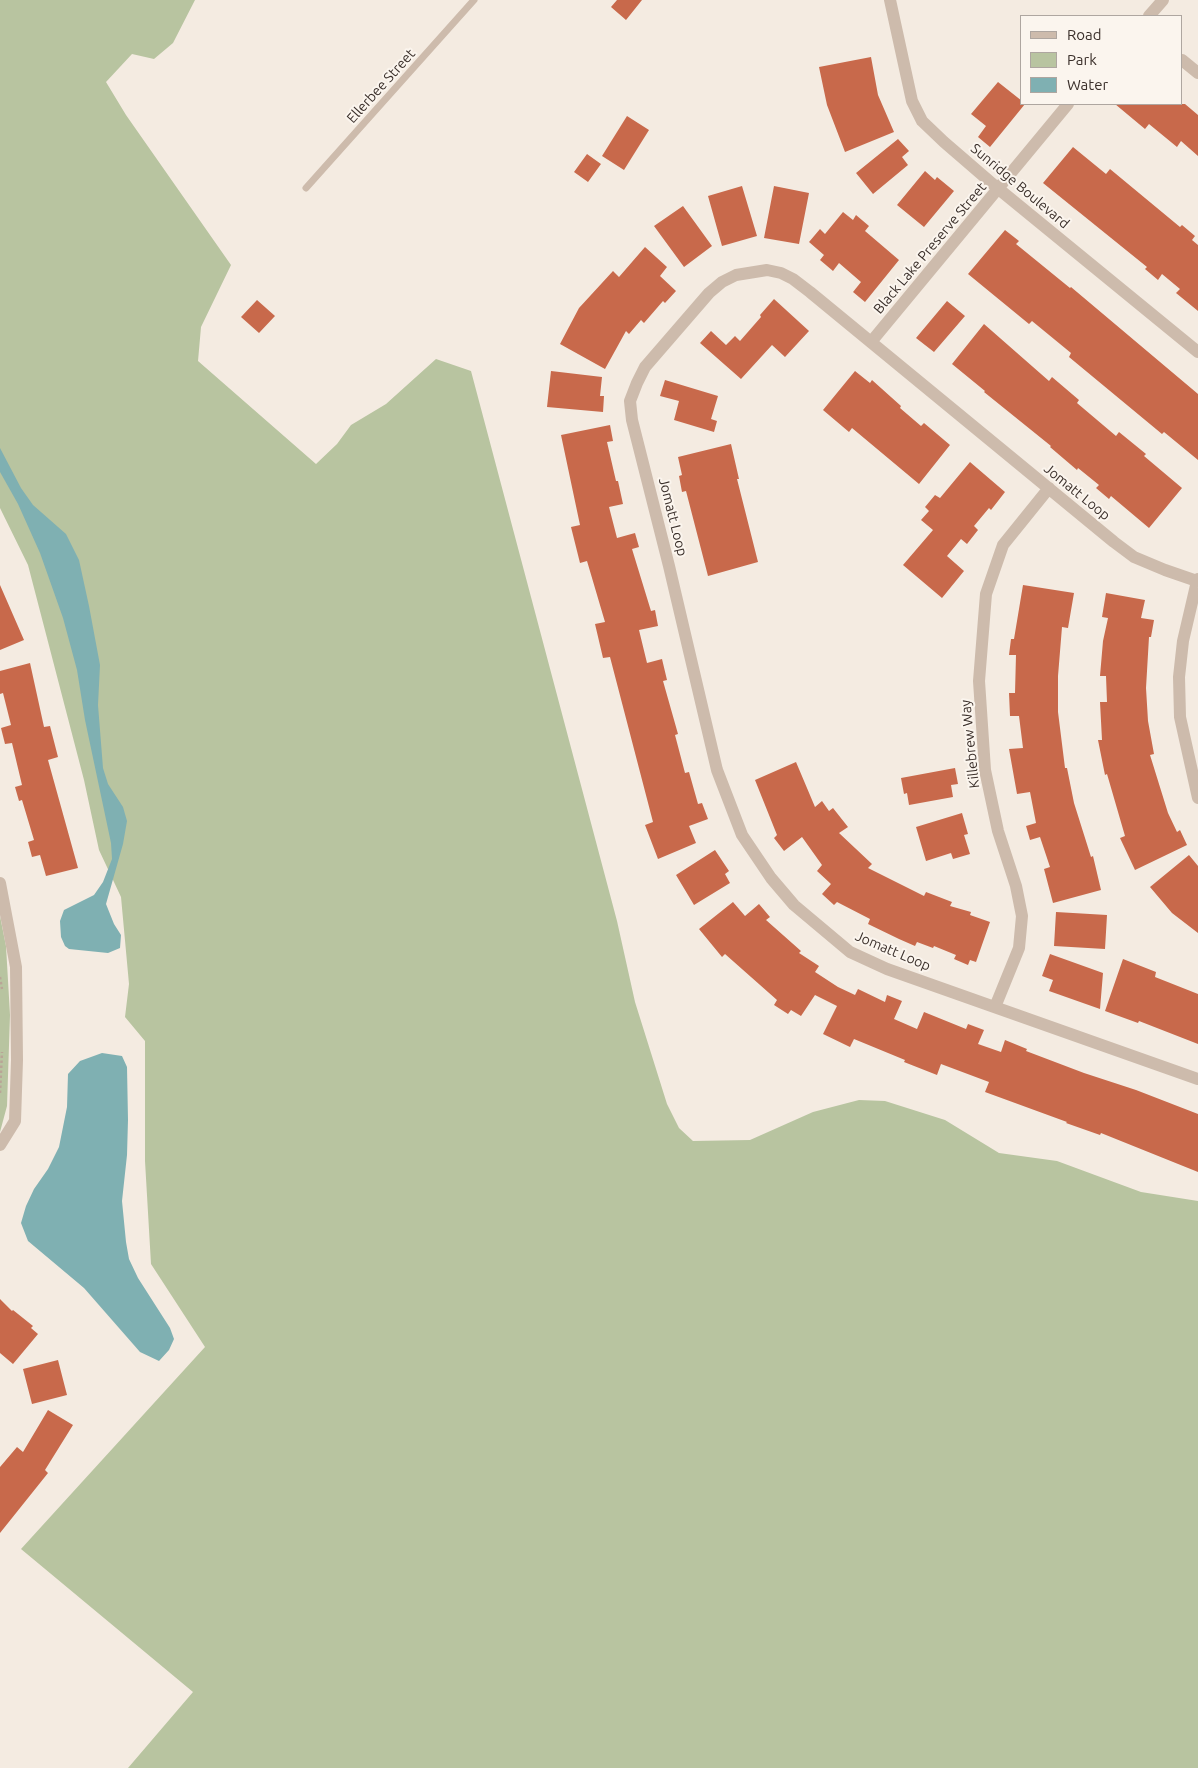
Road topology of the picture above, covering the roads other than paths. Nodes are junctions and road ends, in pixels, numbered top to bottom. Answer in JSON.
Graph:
{"nodes":[{"id":1,"x":474,"y":0,"type":"edge"},
{"id":2,"x":890,"y":0,"type":"edge"},
{"id":3,"x":1163,"y":0,"type":"edge"},
{"id":4,"x":1149,"y":15,"type":"edge"},
{"id":5,"x":1183,"y":61,"type":"edge"},
{"id":6,"x":1198,"y":73,"type":"edge"},
{"id":7,"x":1067,"y":105,"type":"edge"},
{"id":8,"x":306,"y":188,"type":"dead end"},
{"id":9,"x":998,"y":188,"type":"junction"},
{"id":10,"x":871,"y":342,"type":"junction"},
{"id":11,"x":1198,"y":352,"type":"edge"},
{"id":12,"x":1049,"y":488,"type":"junction"},
{"id":13,"x":1197,"y":580,"type":"edge"},
{"id":14,"x":1198,"y":798,"type":"edge"},
{"id":15,"x":0,"y":883,"type":"edge"},
{"id":16,"x":996,"y":1007,"type":"junction"},
{"id":17,"x":1198,"y":1079,"type":"edge"},
{"id":18,"x":0,"y":1145,"type":"edge"}],
"edges":[{"from":1,"to":8,"type":"lane","name":"Ellerbee Street"},
{"from":2,"to":9,"type":"street","name":"Sunridge Boulevard"},
{"from":3,"to":4,"type":"street"},
{"from":5,"to":6,"type":"street"},
{"from":7,"to":9,"type":"street","name":"Black Lake Preserve Street"},
{"from":9,"to":10,"type":"street","name":"Black Lake Preserve Street"},
{"from":9,"to":11,"type":"street","name":"Sunridge Boulevard"},
{"from":10,"to":12,"type":"street","name":"Jomatt Loop"},
{"from":10,"to":16,"type":"street","name":"Jomatt Loop"},
{"from":12,"to":13,"type":"street","name":"Jomatt Loop"},
{"from":12,"to":16,"type":"street","name":"Killebrew Way"},
{"from":13,"to":14,"type":"street","name":"Jomatt Loop"},
{"from":15,"to":18,"type":"street"},
{"from":16,"to":17,"type":"street","name":"Jomatt Loop"}]}
